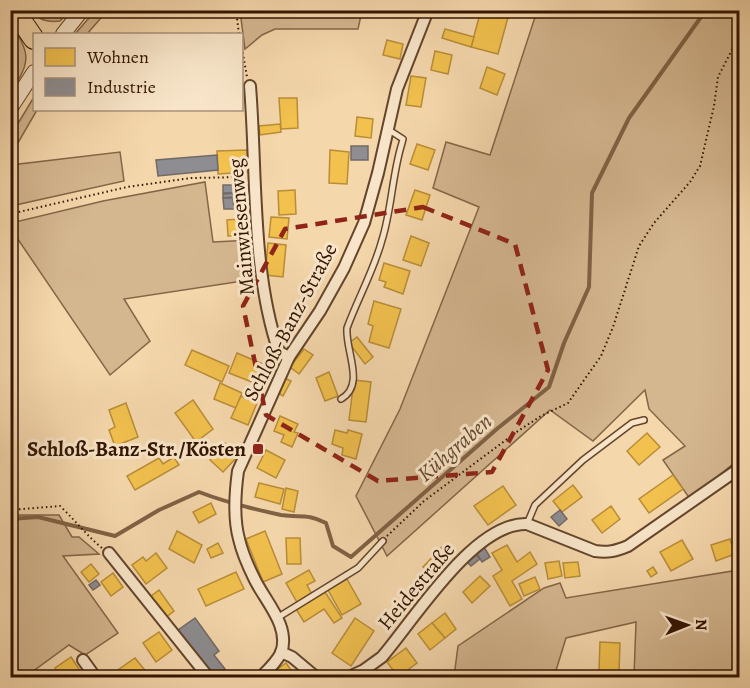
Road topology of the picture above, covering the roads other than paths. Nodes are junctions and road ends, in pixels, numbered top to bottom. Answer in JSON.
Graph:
{"nodes":[{"id":1,"x":14,"y":10,"type":"edge"},
{"id":2,"x":82,"y":10,"type":"edge"},
{"id":3,"x":428,"y":10,"type":"edge"},
{"id":4,"x":64,"y":33,"type":"edge"},
{"id":5,"x":33,"y":38,"type":"edge"},
{"id":6,"x":33,"y":74,"type":"edge"},
{"id":7,"x":250,"y":86,"type":"road end"},
{"id":8,"x":10,"y":109,"type":"edge"},
{"id":9,"x":387,"y":129,"type":"junction"},
{"id":10,"x":289,"y":357,"type":"junction"},
{"id":11,"x":341,"y":399,"type":"dead end"},
{"id":12,"x":644,"y":420,"type":"dead end"},
{"id":13,"x":740,"y":468,"type":"edge"},
{"id":14,"x":527,"y":524,"type":"junction"},
{"id":15,"x":383,"y":541,"type":"road end"},
{"id":16,"x":109,"y":553,"type":"road end"},
{"id":17,"x":277,"y":618,"type":"junction"},
{"id":18,"x":281,"y":652,"type":"junction"},
{"id":19,"x":83,"y":660,"type":"dead end"},
{"id":20,"x":96,"y":678,"type":"edge"},
{"id":21,"x":209,"y":678,"type":"edge"},
{"id":22,"x":260,"y":678,"type":"edge"},
{"id":23,"x":317,"y":678,"type":"edge"},
{"id":24,"x":347,"y":678,"type":"edge"}],
"edges":[{"from":1,"to":5,"type":"highway"},
{"from":2,"to":4,"type":"street"},
{"from":3,"to":9,"type":"street","name":"Schloß-Banz-Straße"},
{"from":6,"to":8,"type":"street"},
{"from":7,"to":10,"type":"street","name":"Mainwiesenweg"},
{"from":9,"to":10,"type":"street","name":"Schloß-Banz-Straße"},
{"from":9,"to":11,"type":"lane"},
{"from":10,"to":17,"type":"street","name":"Schloß-Banz-Straße"},
{"from":12,"to":14,"type":"lane"},
{"from":13,"to":14,"type":"street"},
{"from":14,"to":24,"type":"street","name":"Heidestraße"},
{"from":15,"to":17,"type":"lane"},
{"from":16,"to":21,"type":"street"},
{"from":17,"to":18,"type":"street","name":"Schloß-Banz-Straße"},
{"from":18,"to":22,"type":"street"},
{"from":18,"to":23,"type":"street"},
{"from":19,"to":20,"type":"street"}]}
